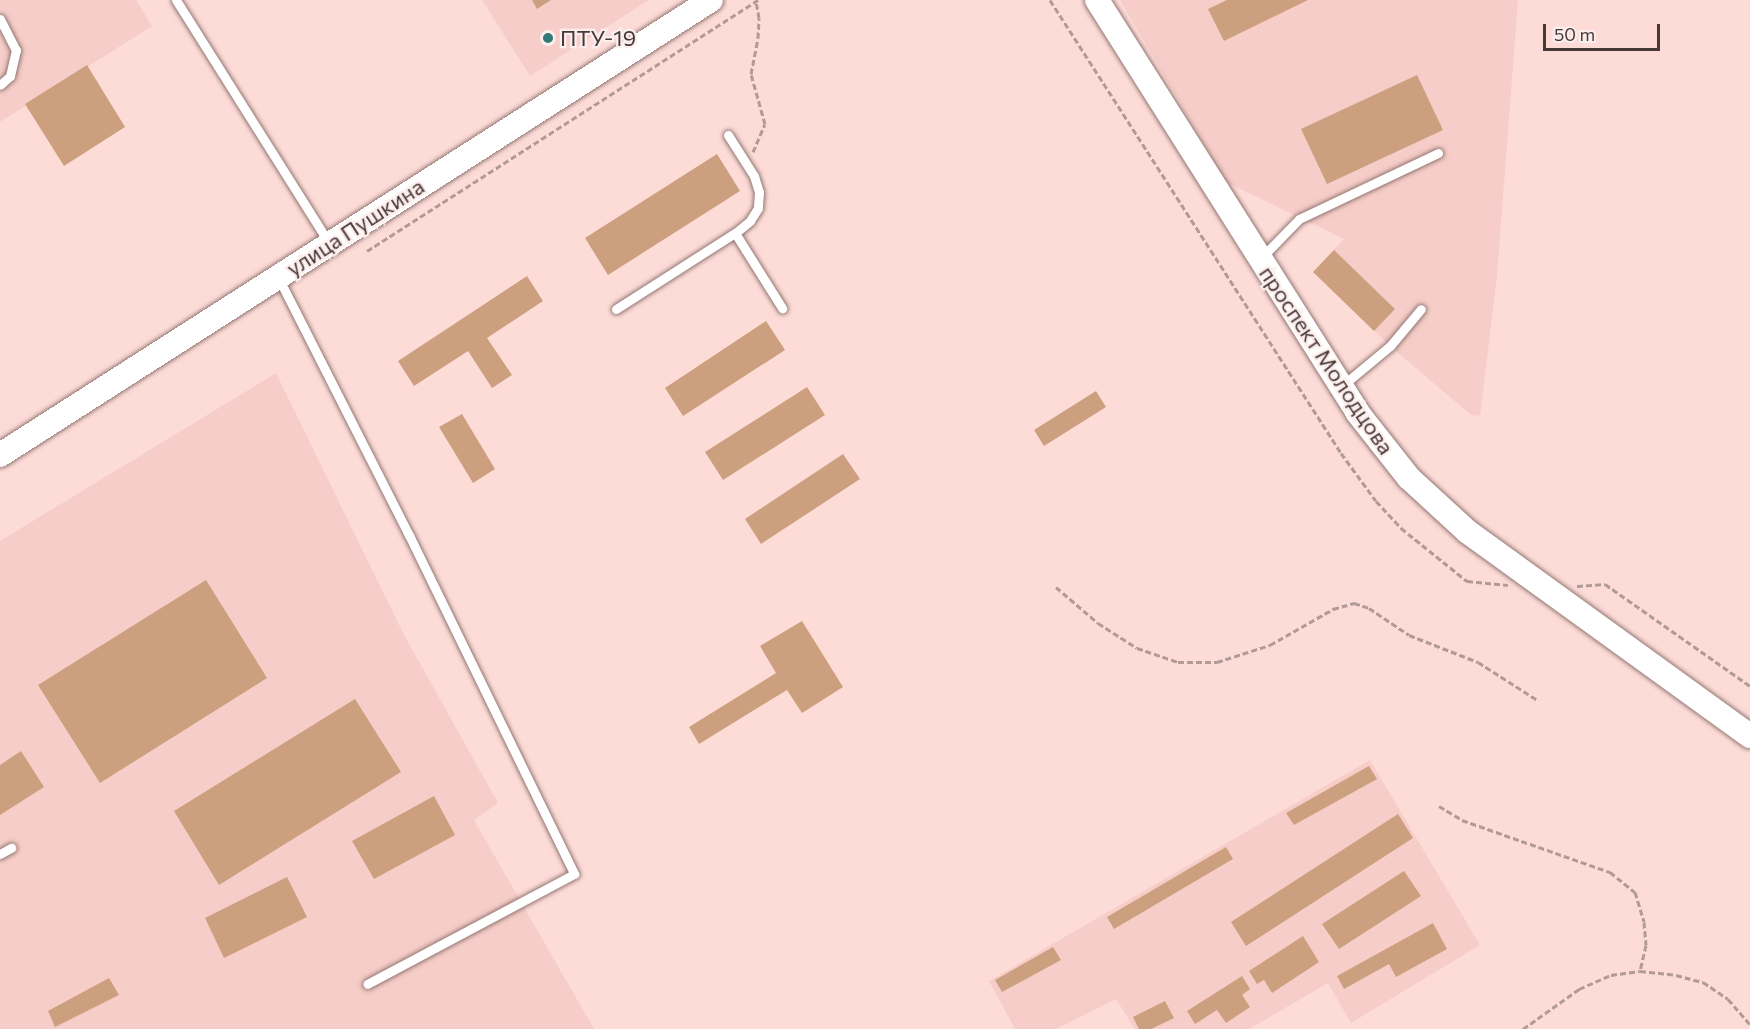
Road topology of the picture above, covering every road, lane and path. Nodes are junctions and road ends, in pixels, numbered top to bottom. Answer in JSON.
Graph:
{"nodes":[{"id":1,"x":176,"y":0,"type":"edge"},
{"id":2,"x":711,"y":0,"type":"edge"},
{"id":3,"x":1097,"y":0,"type":"edge"},
{"id":4,"x":757,"y":1,"type":"edge"},
{"id":5,"x":0,"y":19,"type":"edge"},
{"id":6,"x":0,"y":85,"type":"edge"},
{"id":7,"x":728,"y":135,"type":"dead end"},
{"id":8,"x":1438,"y":153,"type":"dead end"},
{"id":9,"x":746,"y":164,"type":"junction"},
{"id":10,"x":735,"y":233,"type":"junction"},
{"id":11,"x":329,"y":243,"type":"junction"},
{"id":12,"x":367,"y":250,"type":"dead end"},
{"id":13,"x":1260,"y":260,"type":"junction"},
{"id":14,"x":278,"y":276,"type":"junction"},
{"id":15,"x":782,"y":308,"type":"dead end"},
{"id":16,"x":616,"y":309,"type":"dead end"},
{"id":17,"x":1421,"y":309,"type":"dead end"},
{"id":18,"x":1341,"y":387,"type":"junction"},
{"id":19,"x":0,"y":455,"type":"edge"},
{"id":20,"x":1056,"y":587,"type":"dead end"},
{"id":21,"x":1539,"y":701,"type":"dead end"},
{"id":22,"x":1750,"y":736,"type":"edge"},
{"id":23,"x":1439,"y":806,"type":"dead end"},
{"id":24,"x":11,"y":848,"type":"dead end"},
{"id":25,"x":0,"y":854,"type":"edge"},
{"id":26,"x":1640,"y":970,"type":"junction"},
{"id":27,"x":367,"y":984,"type":"dead end"},
{"id":28,"x":1750,"y":1024,"type":"edge"},
{"id":29,"x":1523,"y":1029,"type":"edge"}],
"edges":[{"from":1,"to":11,"type":"lane"},
{"from":2,"to":11,"type":"main road","name":"улица Пушкина"},
{"from":3,"to":13,"type":"main road","name":"проспект Молодцова"},
{"from":4,"to":9,"type":"path"},
{"from":4,"to":12,"type":"path"},
{"from":5,"to":6,"type":"lane"},
{"from":7,"to":9,"type":"lane"},
{"from":8,"to":13,"type":"lane"},
{"from":9,"to":10,"type":"lane"},
{"from":10,"to":15,"type":"lane"},
{"from":10,"to":16,"type":"lane"},
{"from":11,"to":14,"type":"main road","name":"улица Пушкина"},
{"from":13,"to":18,"type":"main road","name":"проспект Молодцова"},
{"from":14,"to":19,"type":"main road","name":"улица Пушкина"},
{"from":14,"to":27,"type":"lane"},
{"from":17,"to":18,"type":"lane"},
{"from":18,"to":22,"type":"main road","name":"проспект Молодцова"},
{"from":20,"to":21,"type":"path"},
{"from":23,"to":26,"type":"path"},
{"from":24,"to":25,"type":"lane"},
{"from":26,"to":28,"type":"path"},
{"from":26,"to":29,"type":"path"}]}
